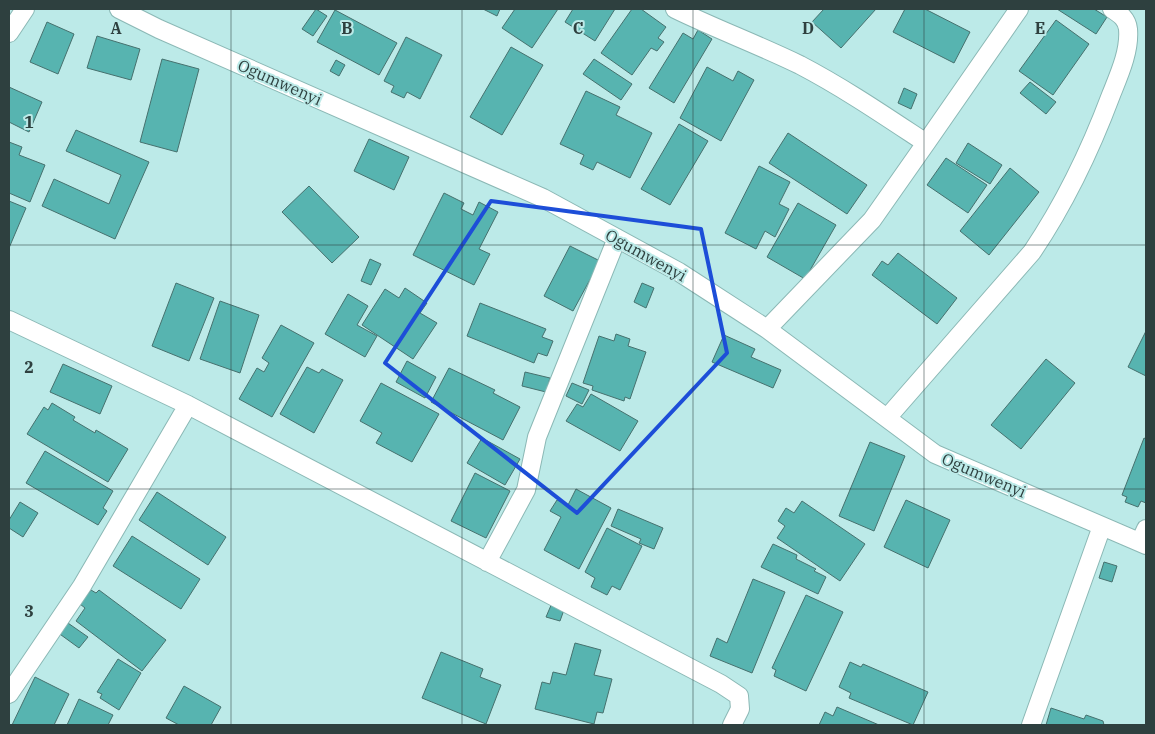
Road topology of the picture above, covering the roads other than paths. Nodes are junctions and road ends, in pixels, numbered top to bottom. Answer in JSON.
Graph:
{"nodes":[{"id":1,"x":26,"y":9,"type":"edge"},
{"id":2,"x":119,"y":9,"type":"edge"},
{"id":3,"x":675,"y":9,"type":"edge"},
{"id":4,"x":1019,"y":9,"type":"edge"},
{"id":5,"x":1112,"y":9,"type":"edge"},
{"id":6,"x":9,"y":33,"type":"edge"},
{"id":7,"x":926,"y":143,"type":"junction"},
{"id":8,"x":617,"y":238,"type":"junction"},
{"id":9,"x":9,"y":320,"type":"edge"},
{"id":10,"x":767,"y":329,"type":"junction"},
{"id":11,"x":188,"y":405,"type":"junction"},
{"id":12,"x":887,"y":418,"type":"junction"},
{"id":13,"x":1102,"y":526,"type":"junction"},
{"id":14,"x":1144,"y":539,"type":"edge"},
{"id":15,"x":487,"y":562,"type":"junction"},
{"id":16,"x":9,"y":694,"type":"edge"},
{"id":17,"x":732,"y":725,"type":"edge"},
{"id":18,"x":1031,"y":725,"type":"edge"}],
"edges":[{"from":1,"to":6,"type":"street"},
{"from":2,"to":8,"type":"street","name":"Ogumwenyi"},
{"from":3,"to":7,"type":"street"},
{"from":4,"to":7,"type":"street"},
{"from":5,"to":12,"type":"street"},
{"from":7,"to":10,"type":"street"},
{"from":8,"to":10,"type":"street","name":"Ogumwenyi"},
{"from":8,"to":15,"type":"street"},
{"from":9,"to":11,"type":"street"},
{"from":10,"to":12,"type":"street","name":"Ogumwenyi"},
{"from":11,"to":15,"type":"street"},
{"from":11,"to":16,"type":"street"},
{"from":12,"to":13,"type":"street","name":"Ogumwenyi"},
{"from":13,"to":14,"type":"street","name":"Ogumwenyi"},
{"from":13,"to":18,"type":"street"},
{"from":15,"to":17,"type":"street"}]}
